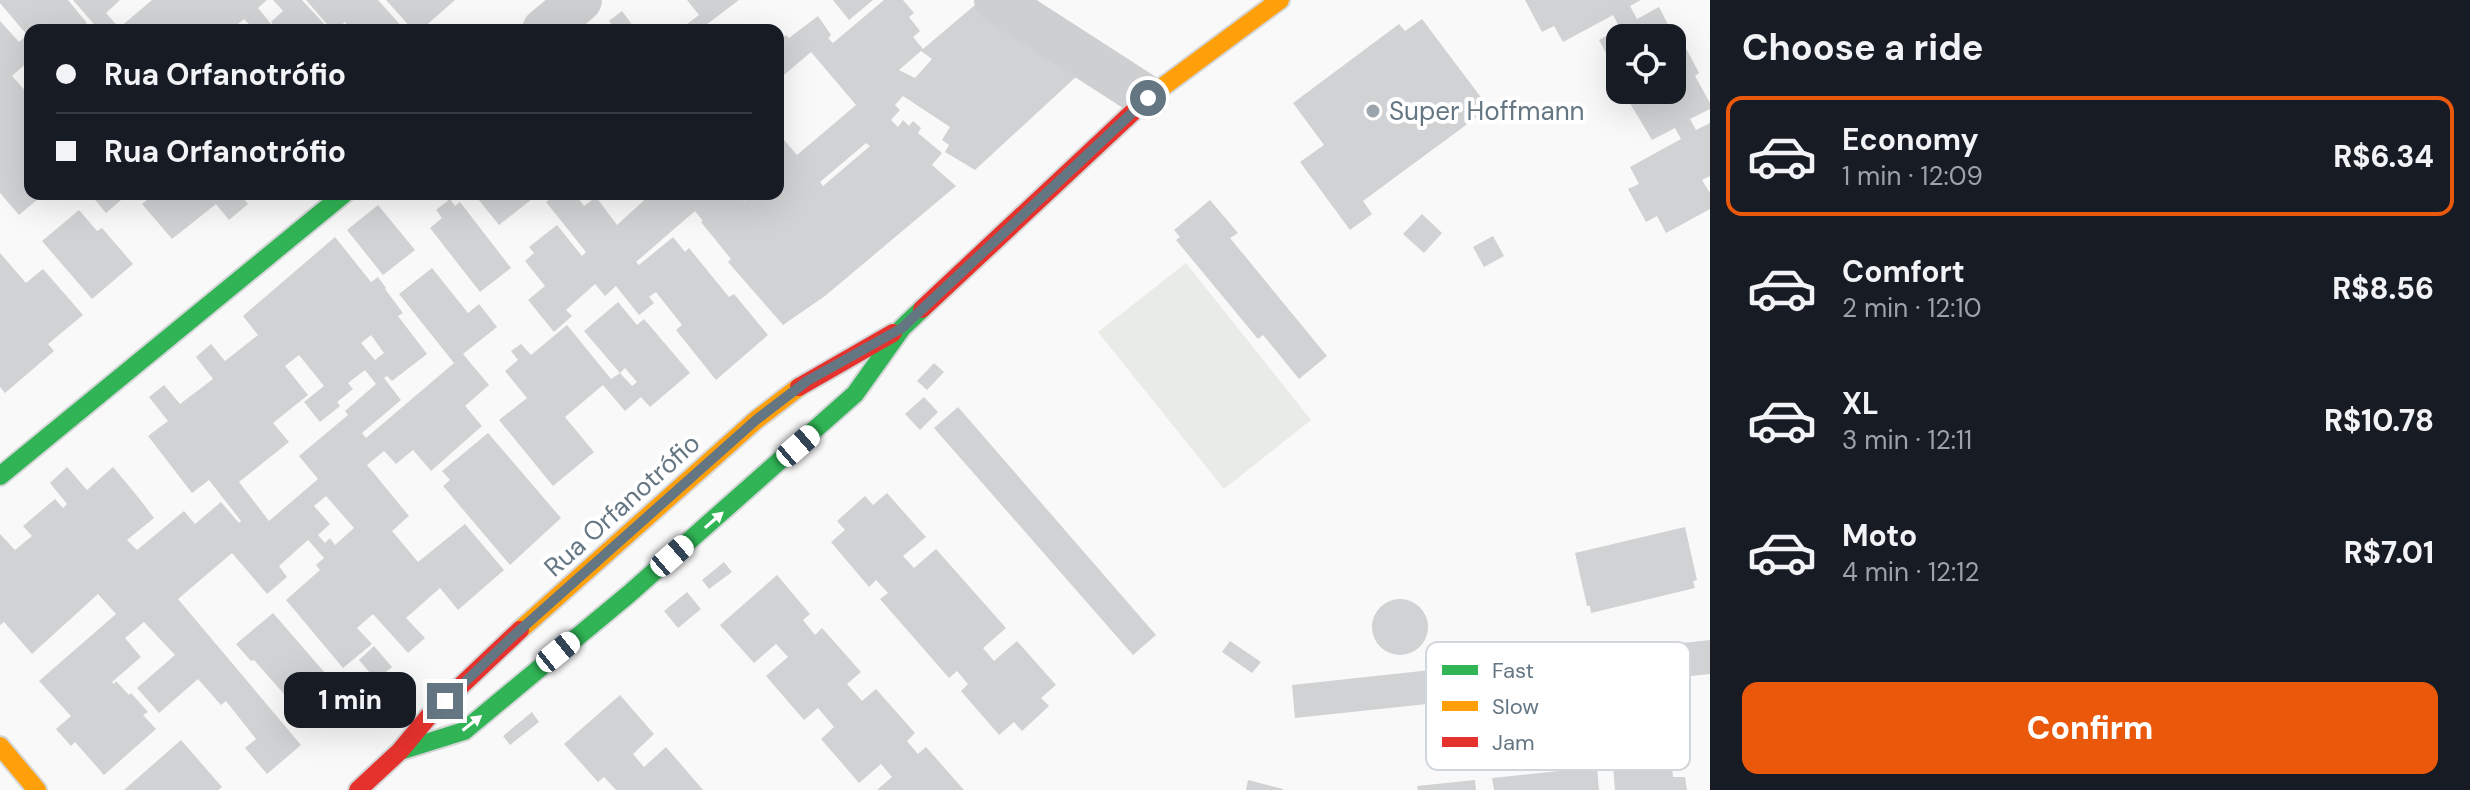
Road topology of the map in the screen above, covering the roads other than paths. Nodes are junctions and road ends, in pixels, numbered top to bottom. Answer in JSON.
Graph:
{"nodes":[{"id":1,"x":580,"y":0,"type":"edge"},
{"id":2,"x":996,"y":0,"type":"edge"},
{"id":3,"x":1280,"y":0,"type":"edge"},
{"id":4,"x":551,"y":24,"type":"edge"},
{"id":5,"x":1148,"y":98,"type":"junction"},
{"id":6,"x":337,"y":200,"type":"edge"},
{"id":7,"x":902,"y":328,"type":"junction"},
{"id":8,"x":0,"y":476,"type":"edge"},
{"id":9,"x":0,"y":746,"type":"edge"},
{"id":10,"x":400,"y":751,"type":"junction"},
{"id":11,"x":37,"y":790,"type":"edge"},
{"id":12,"x":358,"y":790,"type":"edge"}],
"edges":[{"from":1,"to":4,"type":"street"},
{"from":2,"to":5,"type":"street"},
{"from":3,"to":5,"type":"street","name":"Rua Orfanotrófio"},
{"from":5,"to":7,"type":"street","name":"Rua Orfanotrófio"},
{"from":6,"to":8,"type":"street"},
{"from":7,"to":10,"type":"street","name":"Rua Orfanotrófio"},
{"from":10,"to":7,"type":"street","name":"Rua Orfanotrófio","one_way":true},
{"from":9,"to":11,"type":"street"},
{"from":10,"to":12,"type":"street","name":"Rua Orfanotrófio"}]}
